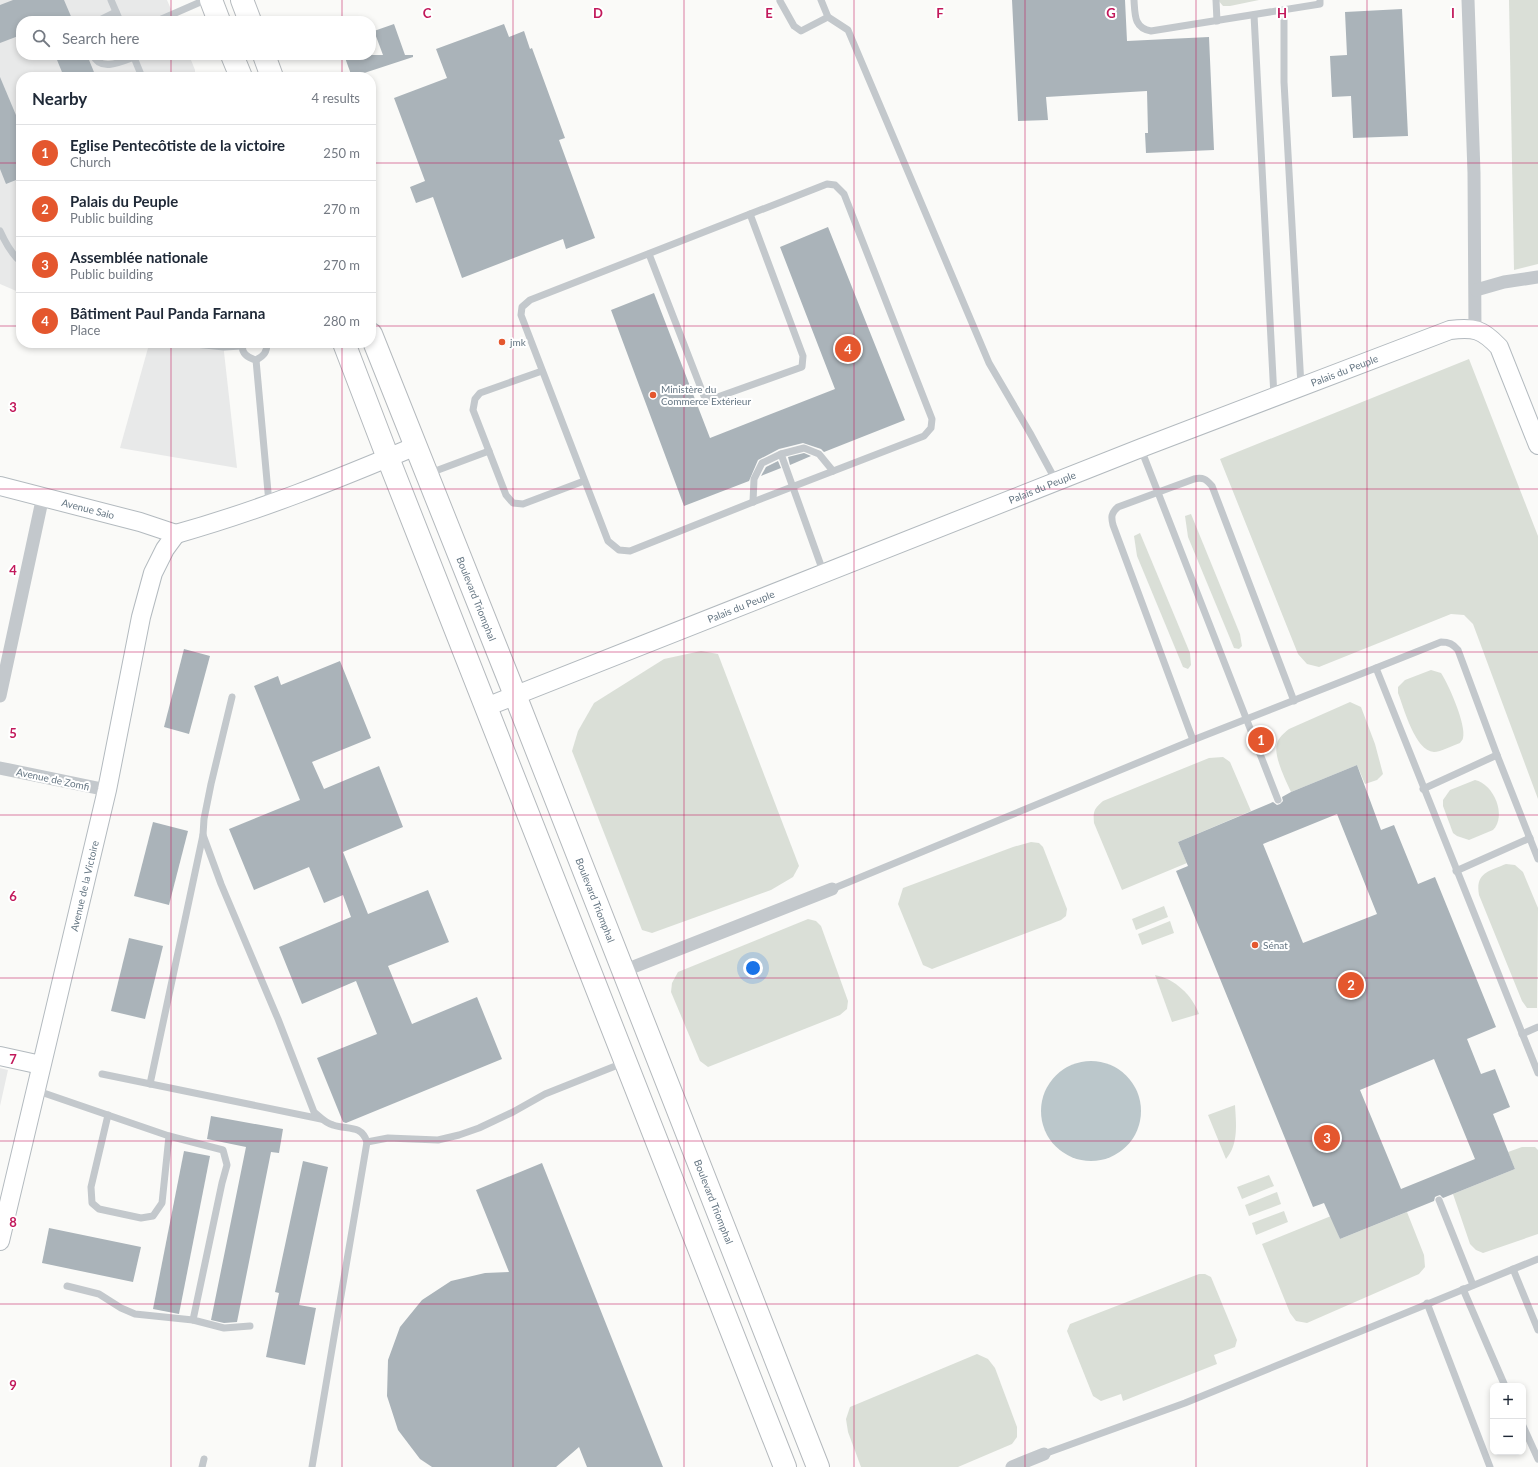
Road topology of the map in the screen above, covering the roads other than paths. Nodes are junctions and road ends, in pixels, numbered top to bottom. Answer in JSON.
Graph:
{"nodes":[{"id":1,"x":111,"y":0,"type":"edge"},
{"id":2,"x":205,"y":0,"type":"edge"},
{"id":3,"x":211,"y":0,"type":"edge"},
{"id":4,"x":242,"y":0,"type":"edge"},
{"id":5,"x":821,"y":0,"type":"edge"},
{"id":6,"x":1134,"y":0,"type":"edge"},
{"id":7,"x":1216,"y":0,"type":"edge"},
{"id":8,"x":1320,"y":0,"type":"edge"},
{"id":9,"x":1468,"y":0,"type":"edge"},
{"id":10,"x":780,"y":1,"type":"dead end"},
{"id":11,"x":1284,"y":10,"type":"junction"},
{"id":12,"x":116,"y":12,"type":"junction"},
{"id":13,"x":1254,"y":14,"type":"junction"},
{"id":14,"x":108,"y":16,"type":"edge"},
{"id":15,"x":118,"y":16,"type":"edge"},
{"id":16,"x":168,"y":16,"type":"edge"},
{"id":17,"x":217,"y":16,"type":"edge"},
{"id":18,"x":248,"y":16,"type":"edge"},
{"id":19,"x":828,"y":17,"type":"junction"},
{"id":20,"x":1217,"y":21,"type":"junction"},
{"id":21,"x":96,"y":60,"type":"edge"},
{"id":22,"x":125,"y":60,"type":"edge"},
{"id":23,"x":136,"y":60,"type":"edge"},
{"id":24,"x":234,"y":60,"type":"edge"},
{"id":25,"x":266,"y":60,"type":"edge"},
{"id":26,"x":140,"y":72,"type":"edge"},
{"id":27,"x":239,"y":72,"type":"edge"},
{"id":28,"x":270,"y":72,"type":"edge"},
{"id":29,"x":750,"y":214,"type":"junction"},
{"id":30,"x":0,"y":231,"type":"edge"},
{"id":31,"x":649,"y":254,"type":"junction"},
{"id":32,"x":16,"y":258,"type":"edge"},
{"id":33,"x":1538,"y":277,"type":"edge"},
{"id":34,"x":1476,"y":290,"type":"junction"},
{"id":35,"x":1475,"y":330,"type":"junction"},
{"id":36,"x":376,"y":346,"type":"edge"},
{"id":37,"x":244,"y":348,"type":"edge"},
{"id":38,"x":266,"y":348,"type":"edge"},
{"id":39,"x":346,"y":348,"type":"edge"},
{"id":40,"x":256,"y":360,"type":"junction"},
{"id":41,"x":542,"y":371,"type":"junction"},
{"id":42,"x":1301,"y":386,"type":"junction"},
{"id":43,"x":1274,"y":397,"type":"junction"},
{"id":44,"x":1538,"y":445,"type":"edge"},
{"id":45,"x":416,"y":446,"type":"junction"},
{"id":46,"x":1141,"y":448,"type":"junction"},
{"id":47,"x":489,"y":451,"type":"junction"},
{"id":48,"x":781,"y":454,"type":"junction"},
{"id":49,"x":388,"y":458,"type":"junction"},
{"id":50,"x":833,"y":471,"type":"junction"},
{"id":51,"x":427,"y":474,"type":"junction"},
{"id":52,"x":584,"y":481,"type":"junction"},
{"id":53,"x":1057,"y":482,"type":"junction"},
{"id":54,"x":0,"y":486,"type":"edge"},
{"id":55,"x":793,"y":487,"type":"junction"},
{"id":56,"x":1159,"y":492,"type":"junction"},
{"id":57,"x":43,"y":496,"type":"junction"},
{"id":58,"x":753,"y":502,"type":"junction"},
{"id":59,"x":269,"y":504,"type":"junction"},
{"id":60,"x":176,"y":534,"type":"junction"},
{"id":61,"x":824,"y":574,"type":"junction"},
{"id":62,"x":1376,"y":668,"type":"junction"},
{"id":63,"x":515,"y":695,"type":"junction"},
{"id":64,"x":0,"y":696,"type":"edge"},
{"id":65,"x":232,"y":697,"type":"dead end"},
{"id":66,"x":1294,"y":701,"type":"junction"},
{"id":67,"x":486,"y":707,"type":"junction"},
{"id":68,"x":1247,"y":719,"type":"junction"},
{"id":69,"x":1193,"y":740,"type":"junction"},
{"id":70,"x":1496,"y":755,"type":"junction"},
{"id":71,"x":0,"y":768,"type":"edge"},
{"id":72,"x":1423,"y":789,"type":"junction"},
{"id":73,"x":107,"y":790,"type":"junction"},
{"id":74,"x":1278,"y":800,"type":"dead end"},
{"id":75,"x":203,"y":835,"type":"junction"},
{"id":76,"x":1530,"y":838,"type":"junction"},
{"id":77,"x":1538,"y":859,"type":"edge"},
{"id":78,"x":1456,"y":871,"type":"junction"},
{"id":79,"x":832,"y":889,"type":"joint"},
{"id":80,"x":623,"y":971,"type":"junction"},
{"id":81,"x":1538,"y":1027,"type":"edge"},
{"id":82,"x":1522,"y":1034,"type":"junction"},
{"id":83,"x":0,"y":1056,"type":"edge"},
{"id":84,"x":625,"y":1062,"type":"junction"},
{"id":85,"x":41,"y":1065,"type":"junction"},
{"id":86,"x":1538,"y":1073,"type":"edge"},
{"id":87,"x":102,"y":1074,"type":"dead end"},
{"id":88,"x":150,"y":1084,"type":"junction"},
{"id":89,"x":35,"y":1090,"type":"junction"},
{"id":90,"x":108,"y":1115,"type":"junction"},
{"id":91,"x":321,"y":1119,"type":"junction"},
{"id":92,"x":169,"y":1136,"type":"junction"},
{"id":93,"x":367,"y":1142,"type":"junction"},
{"id":94,"x":1439,"y":1200,"type":"dead end"},
{"id":95,"x":0,"y":1241,"type":"edge"},
{"id":96,"x":1538,"y":1259,"type":"edge"},
{"id":97,"x":1513,"y":1269,"type":"junction"},
{"id":98,"x":1473,"y":1285,"type":"junction"},
{"id":99,"x":67,"y":1286,"type":"dead end"},
{"id":100,"x":1463,"y":1289,"type":"junction"},
{"id":101,"x":1428,"y":1303,"type":"junction"},
{"id":102,"x":193,"y":1320,"type":"junction"},
{"id":103,"x":250,"y":1326,"type":"dead end"},
{"id":104,"x":1538,"y":1330,"type":"edge"},
{"id":105,"x":1504,"y":1383,"type":"edge"},
{"id":106,"x":1526,"y":1433,"type":"edge"},
{"id":107,"x":1044,"y":1454,"type":"joint"},
{"id":108,"x":204,"y":1459,"type":"dead end"},
{"id":109,"x":1538,"y":1459,"type":"edge"},
{"id":110,"x":202,"y":1467,"type":"edge"},
{"id":111,"x":312,"y":1467,"type":"edge"},
{"id":112,"x":785,"y":1467,"type":"edge"},
{"id":113,"x":818,"y":1467,"type":"edge"},
{"id":114,"x":1012,"y":1467,"type":"edge"},
{"id":115,"x":1490,"y":1467,"type":"edge"}],
"edges":[{"from":1,"to":12,"type":"lane"},
{"from":2,"to":16,"type":"lane"},
{"from":3,"to":17,"type":"highway"},
{"from":4,"to":18,"type":"highway"},
{"from":5,"to":19,"type":"lane"},
{"from":6,"to":20,"type":"lane"},
{"from":7,"to":20,"type":"lane"},
{"from":8,"to":11,"type":"lane"},
{"from":9,"to":34,"type":"street"},
{"from":10,"to":19,"type":"lane"},
{"from":11,"to":13,"type":"lane"},
{"from":11,"to":42,"type":"lane"},
{"from":12,"to":14,"type":"lane"},
{"from":12,"to":15,"type":"lane"},
{"from":13,"to":20,"type":"lane"},
{"from":13,"to":43,"type":"lane"},
{"from":19,"to":53,"type":"lane"},
{"from":21,"to":22,"type":"lane"},
{"from":23,"to":26,"type":"lane"},
{"from":24,"to":27,"type":"highway"},
{"from":25,"to":28,"type":"highway"},
{"from":29,"to":31,"type":"lane"},
{"from":29,"to":31,"type":"lane"},
{"from":29,"to":50,"type":"lane"},
{"from":30,"to":32,"type":"lane"},
{"from":31,"to":41,"type":"lane"},
{"from":33,"to":34,"type":"street"},
{"from":34,"to":35,"type":"street"},
{"from":35,"to":42,"type":"street","name":"Palais du Peuple"},
{"from":35,"to":44,"type":"street","name":"Palais du Peuple"},
{"from":36,"to":45,"type":"highway","name":"Boulevard Triomphal"},
{"from":37,"to":40,"type":"lane"},
{"from":38,"to":40,"type":"lane"},
{"from":39,"to":49,"type":"highway"},
{"from":40,"to":59,"type":"lane"},
{"from":41,"to":47,"type":"lane"},
{"from":41,"to":52,"type":"lane"},
{"from":42,"to":43,"type":"street","name":"Palais du Peuple"},
{"from":43,"to":46,"type":"street","name":"Palais du Peuple"},
{"from":45,"to":49,"type":"street"},
{"from":45,"to":51,"type":"highway","name":"Boulevard Triomphal"},
{"from":46,"to":53,"type":"street","name":"Palais du Peuple"},
{"from":46,"to":56,"type":"lane"},
{"from":47,"to":51,"type":"lane"},
{"from":47,"to":52,"type":"lane"},
{"from":48,"to":50,"type":"lane"},
{"from":48,"to":55,"type":"lane"},
{"from":48,"to":58,"type":"lane"},
{"from":49,"to":59,"type":"street"},
{"from":49,"to":67,"type":"highway"},
{"from":50,"to":55,"type":"lane"},
{"from":51,"to":63,"type":"highway","name":"Boulevard Triomphal"},
{"from":52,"to":58,"type":"lane"},
{"from":53,"to":61,"type":"street","name":"Palais du Peuple"},
{"from":54,"to":57,"type":"street","name":"Avenue Saio"},
{"from":55,"to":58,"type":"lane"},
{"from":55,"to":61,"type":"lane"},
{"from":56,"to":66,"type":"lane"},
{"from":56,"to":68,"type":"lane"},
{"from":56,"to":69,"type":"lane"},
{"from":57,"to":60,"type":"street","name":"Avenue Saio"},
{"from":57,"to":64,"type":"street"},
{"from":59,"to":60,"type":"street"},
{"from":60,"to":73,"type":"street","name":"Avenue de la Victoire"},
{"from":61,"to":63,"type":"street","name":"Palais du Peuple"},
{"from":62,"to":66,"type":"lane"},
{"from":62,"to":70,"type":"lane"},
{"from":62,"to":72,"type":"lane"},
{"from":63,"to":67,"type":"street","name":"Palais du Peuple"},
{"from":63,"to":80,"type":"highway","name":"Boulevard Triomphal"},
{"from":65,"to":75,"type":"lane"},
{"from":66,"to":68,"type":"lane"},
{"from":67,"to":84,"type":"highway"},
{"from":68,"to":69,"type":"lane"},
{"from":68,"to":74,"type":"lane"},
{"from":69,"to":79,"type":"lane"},
{"from":70,"to":72,"type":"lane"},
{"from":70,"to":76,"type":"lane"},
{"from":71,"to":73,"type":"street","name":"Avenue de Zomfi"},
{"from":72,"to":78,"type":"lane"},
{"from":73,"to":85,"type":"street","name":"Avenue de la Victoire"},
{"from":75,"to":88,"type":"lane"},
{"from":75,"to":91,"type":"lane"},
{"from":76,"to":77,"type":"lane"},
{"from":76,"to":78,"type":"lane"},
{"from":78,"to":82,"type":"lane"},
{"from":79,"to":80,"type":"street"},
{"from":80,"to":113,"type":"highway","name":"Boulevard Triomphal"},
{"from":81,"to":82,"type":"lane"},
{"from":82,"to":86,"type":"lane"},
{"from":83,"to":85,"type":"street"},
{"from":84,"to":93,"type":"lane"},
{"from":84,"to":112,"type":"highway"},
{"from":85,"to":89,"type":"street","name":"Avenue de la Victoire"},
{"from":87,"to":88,"type":"lane"},
{"from":88,"to":91,"type":"lane"},
{"from":89,"to":90,"type":"lane"},
{"from":89,"to":95,"type":"street","name":"Avenue de la Victoire"},
{"from":90,"to":92,"type":"lane"},
{"from":90,"to":92,"type":"lane"},
{"from":91,"to":93,"type":"lane"},
{"from":92,"to":102,"type":"lane"},
{"from":93,"to":111,"type":"lane"},
{"from":94,"to":98,"type":"lane"},
{"from":96,"to":97,"type":"lane"},
{"from":97,"to":98,"type":"lane"},
{"from":97,"to":104,"type":"lane"},
{"from":98,"to":100,"type":"lane"},
{"from":99,"to":102,"type":"lane"},
{"from":100,"to":101,"type":"lane"},
{"from":100,"to":105,"type":"lane"},
{"from":101,"to":107,"type":"lane"},
{"from":101,"to":115,"type":"lane"},
{"from":102,"to":103,"type":"lane"},
{"from":106,"to":109,"type":"lane"},
{"from":107,"to":114,"type":"street"},
{"from":108,"to":110,"type":"lane"}]}
